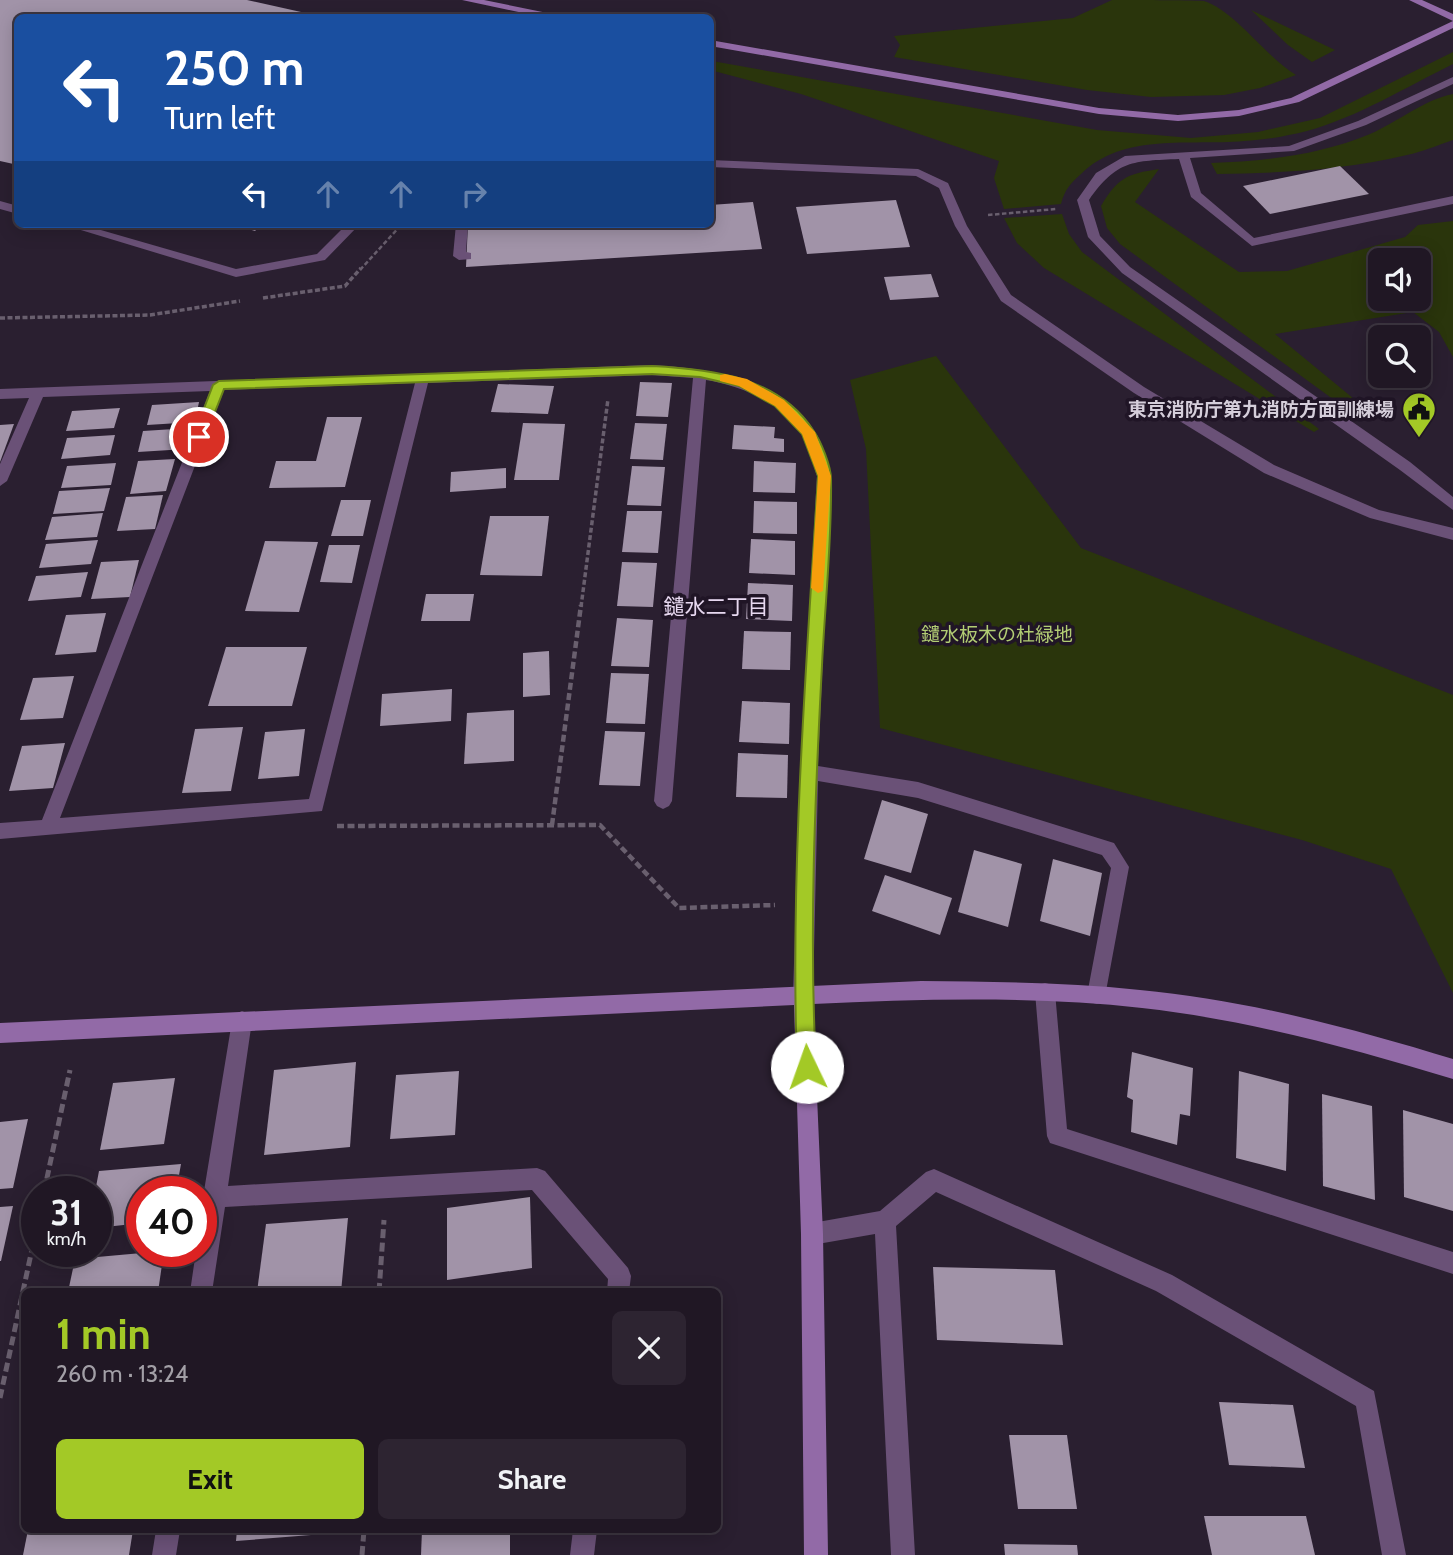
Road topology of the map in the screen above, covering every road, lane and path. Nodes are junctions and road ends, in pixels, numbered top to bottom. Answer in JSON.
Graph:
{"nodes":[{"id":1,"x":467,"y":0,"type":"edge"},
{"id":2,"x":1414,"y":0,"type":"edge"},
{"id":3,"x":531,"y":14,"type":"edge"},
{"id":4,"x":1453,"y":18,"type":"edge"},
{"id":5,"x":1453,"y":24,"type":"edge"},
{"id":6,"x":714,"y":44,"type":"edge"},
{"id":7,"x":1453,"y":80,"type":"edge"},
{"id":8,"x":1184,"y":156,"type":"junction"},
{"id":9,"x":714,"y":163,"type":"edge"},
{"id":10,"x":1453,"y":200,"type":"edge"},
{"id":11,"x":1084,"y":206,"type":"junction"},
{"id":12,"x":958,"y":218,"type":"junction"},
{"id":13,"x":81,"y":228,"type":"edge"},
{"id":14,"x":350,"y":228,"type":"edge"},
{"id":15,"x":397,"y":228,"type":"edge"},
{"id":16,"x":462,"y":228,"type":"edge"},
{"id":17,"x":467,"y":256,"type":"dead end"},
{"id":18,"x":254,"y":299,"type":"dead end"},
{"id":19,"x":241,"y":301,"type":"dead end"},
{"id":20,"x":0,"y":318,"type":"edge"},
{"id":21,"x":612,"y":371,"type":"junction"},
{"id":22,"x":700,"y":373,"type":"junction"},
{"id":23,"x":423,"y":377,"type":"junction"},
{"id":24,"x":219,"y":385,"type":"junction"},
{"id":25,"x":38,"y":392,"type":"junction"},
{"id":26,"x":0,"y":394,"type":"edge"},
{"id":27,"x":0,"y":481,"type":"edge"},
{"id":28,"x":1453,"y":505,"type":"edge"},
{"id":29,"x":1453,"y":534,"type":"edge"},
{"id":30,"x":809,"y":772,"type":"junction"},
{"id":31,"x":663,"y":801,"type":"dead end"},
{"id":32,"x":316,"y":806,"type":"junction"},
{"id":33,"x":552,"y":825,"type":"junction"},
{"id":34,"x":48,"y":827,"type":"junction"},
{"id":35,"x":0,"y":831,"type":"edge"},
{"id":36,"x":805,"y":904,"type":"junction"},
{"id":37,"x":1045,"y":992,"type":"junction"},
{"id":38,"x":803,"y":995,"type":"junction"},
{"id":39,"x":1097,"y":995,"type":"junction"},
{"id":40,"x":242,"y":1021,"type":"junction"},
{"id":41,"x":0,"y":1033,"type":"edge"},
{"id":42,"x":1453,"y":1069,"type":"edge"},
{"id":43,"x":70,"y":1070,"type":"dead end"},
{"id":44,"x":47,"y":1176,"type":"edge"},
{"id":45,"x":217,"y":1178,"type":"edge"},
{"id":46,"x":386,"y":1188,"type":"junction"},
{"id":47,"x":217,"y":1197,"type":"edge"},
{"id":48,"x":884,"y":1220,"type":"junction"},
{"id":49,"x":813,"y":1234,"type":"junction"},
{"id":50,"x":1453,"y":1263,"type":"edge"},
{"id":51,"x":28,"y":1267,"type":"edge"},
{"id":52,"x":204,"y":1267,"type":"edge"},
{"id":53,"x":24,"y":1288,"type":"edge"},
{"id":54,"x":202,"y":1288,"type":"edge"},
{"id":55,"x":379,"y":1288,"type":"edge"},
{"id":56,"x":618,"y":1288,"type":"edge"},
{"id":57,"x":21,"y":1300,"type":"edge"},
{"id":58,"x":0,"y":1398,"type":"edge"},
{"id":59,"x":168,"y":1533,"type":"edge"},
{"id":60,"x":364,"y":1533,"type":"edge"},
{"id":61,"x":585,"y":1533,"type":"edge"},
{"id":62,"x":164,"y":1555,"type":"edge"},
{"id":63,"x":362,"y":1555,"type":"edge"},
{"id":64,"x":582,"y":1555,"type":"edge"},
{"id":65,"x":816,"y":1555,"type":"edge"},
{"id":66,"x":903,"y":1555,"type":"edge"},
{"id":67,"x":1394,"y":1555,"type":"edge"}],
"edges":[{"from":1,"to":3,"type":"street"},
{"from":2,"to":4,"type":"street"},
{"from":5,"to":6,"type":"street"},
{"from":7,"to":8,"type":"street"},
{"from":8,"to":10,"type":"street"},
{"from":8,"to":11,"type":"street"},
{"from":9,"to":12,"type":"street"},
{"from":11,"to":12,"type":"path"},
{"from":11,"to":28,"type":"street"},
{"from":12,"to":29,"type":"street"},
{"from":13,"to":14,"type":"street"},
{"from":15,"to":18,"type":"path"},
{"from":16,"to":17,"type":"street"},
{"from":19,"to":20,"type":"path"},
{"from":21,"to":22,"type":"street"},
{"from":21,"to":23,"type":"street"},
{"from":21,"to":33,"type":"path"},
{"from":22,"to":30,"type":"street"},
{"from":22,"to":31,"type":"street"},
{"from":23,"to":24,"type":"street"},
{"from":23,"to":32,"type":"street"},
{"from":24,"to":25,"type":"street"},
{"from":24,"to":34,"type":"street"},
{"from":25,"to":26,"type":"street"},
{"from":25,"to":27,"type":"street"},
{"from":30,"to":36,"type":"street"},
{"from":30,"to":39,"type":"street"},
{"from":32,"to":33,"type":"path"},
{"from":32,"to":34,"type":"street"},
{"from":33,"to":36,"type":"path"},
{"from":34,"to":35,"type":"street"},
{"from":36,"to":38,"type":"street"},
{"from":37,"to":38,"type":"street"},
{"from":37,"to":39,"type":"street"},
{"from":37,"to":50,"type":"street"},
{"from":38,"to":40,"type":"street"},
{"from":38,"to":49,"type":"street"},
{"from":39,"to":42,"type":"street"},
{"from":40,"to":41,"type":"street"},
{"from":40,"to":45,"type":"street"},
{"from":43,"to":44,"type":"path"},
{"from":46,"to":47,"type":"street"},
{"from":46,"to":55,"type":"path"},
{"from":46,"to":56,"type":"street"},
{"from":48,"to":49,"type":"street"},
{"from":48,"to":66,"type":"street"},
{"from":48,"to":67,"type":"street"},
{"from":49,"to":65,"type":"street"},
{"from":51,"to":53,"type":"path"},
{"from":52,"to":54,"type":"street"},
{"from":57,"to":58,"type":"path"},
{"from":59,"to":62,"type":"street"},
{"from":60,"to":63,"type":"path"},
{"from":61,"to":64,"type":"street"}]}
